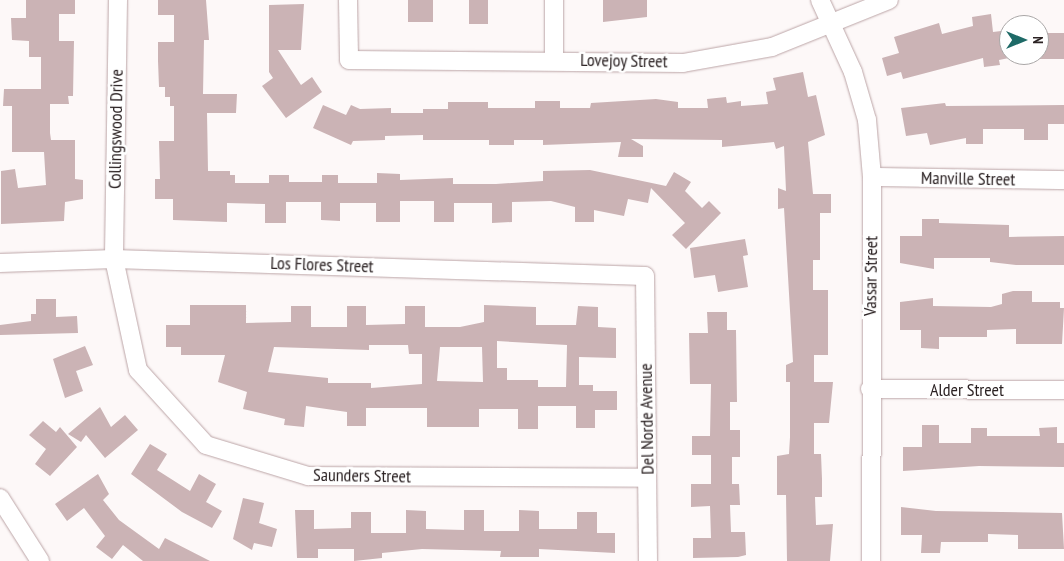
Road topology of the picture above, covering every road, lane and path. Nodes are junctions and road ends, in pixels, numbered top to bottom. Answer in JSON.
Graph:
{"nodes":[{"id":1,"x":118,"y":0,"type":"edge"},
{"id":2,"x":348,"y":0,"type":"edge"},
{"id":3,"x":554,"y":0,"type":"edge"},
{"id":4,"x":820,"y":0,"type":"edge"},
{"id":5,"x":889,"y":0,"type":"edge"},
{"id":6,"x":831,"y":23,"type":"junction"},
{"id":7,"x":554,"y":60,"type":"junction"},
{"id":8,"x":872,"y":177,"type":"junction"},
{"id":9,"x":1064,"y":180,"type":"edge"},
{"id":10,"x":114,"y":259,"type":"junction"},
{"id":11,"x":0,"y":263,"type":"edge"},
{"id":12,"x":645,"y":276,"type":"joint"},
{"id":13,"x":870,"y":389,"type":"junction"},
{"id":14,"x":1064,"y":390,"type":"edge"},
{"id":15,"x":647,"y":478,"type":"junction"},
{"id":16,"x":0,"y":498,"type":"edge"},
{"id":17,"x":40,"y":561,"type":"edge"},
{"id":18,"x":648,"y":561,"type":"edge"},
{"id":19,"x":871,"y":561,"type":"edge"}],
"edges":[{"from":1,"to":10,"type":"street","name":"Collingswood Drive"},
{"from":2,"to":7,"type":"street","name":"Lovejoy Street"},
{"from":3,"to":7,"type":"street"},
{"from":4,"to":6,"type":"street","name":"Vassar Street"},
{"from":5,"to":6,"type":"street","name":"Lovejoy Street"},
{"from":6,"to":7,"type":"street","name":"Lovejoy Street"},
{"from":6,"to":8,"type":"street","name":"Vassar Street"},
{"from":8,"to":9,"type":"street","name":"Manville Street"},
{"from":8,"to":13,"type":"street","name":"Vassar Street"},
{"from":10,"to":11,"type":"street","name":"Los Flores Street"},
{"from":10,"to":12,"type":"street","name":"Los Flores Street"},
{"from":10,"to":15,"type":"street","name":"Saunders Street"},
{"from":12,"to":15,"type":"street","name":"Del Norde Avenue"},
{"from":13,"to":14,"type":"street","name":"Alder Street"},
{"from":13,"to":19,"type":"street","name":"Vassar Street"},
{"from":15,"to":18,"type":"street","name":"Del Norde Avenue"},
{"from":16,"to":17,"type":"street"}]}
